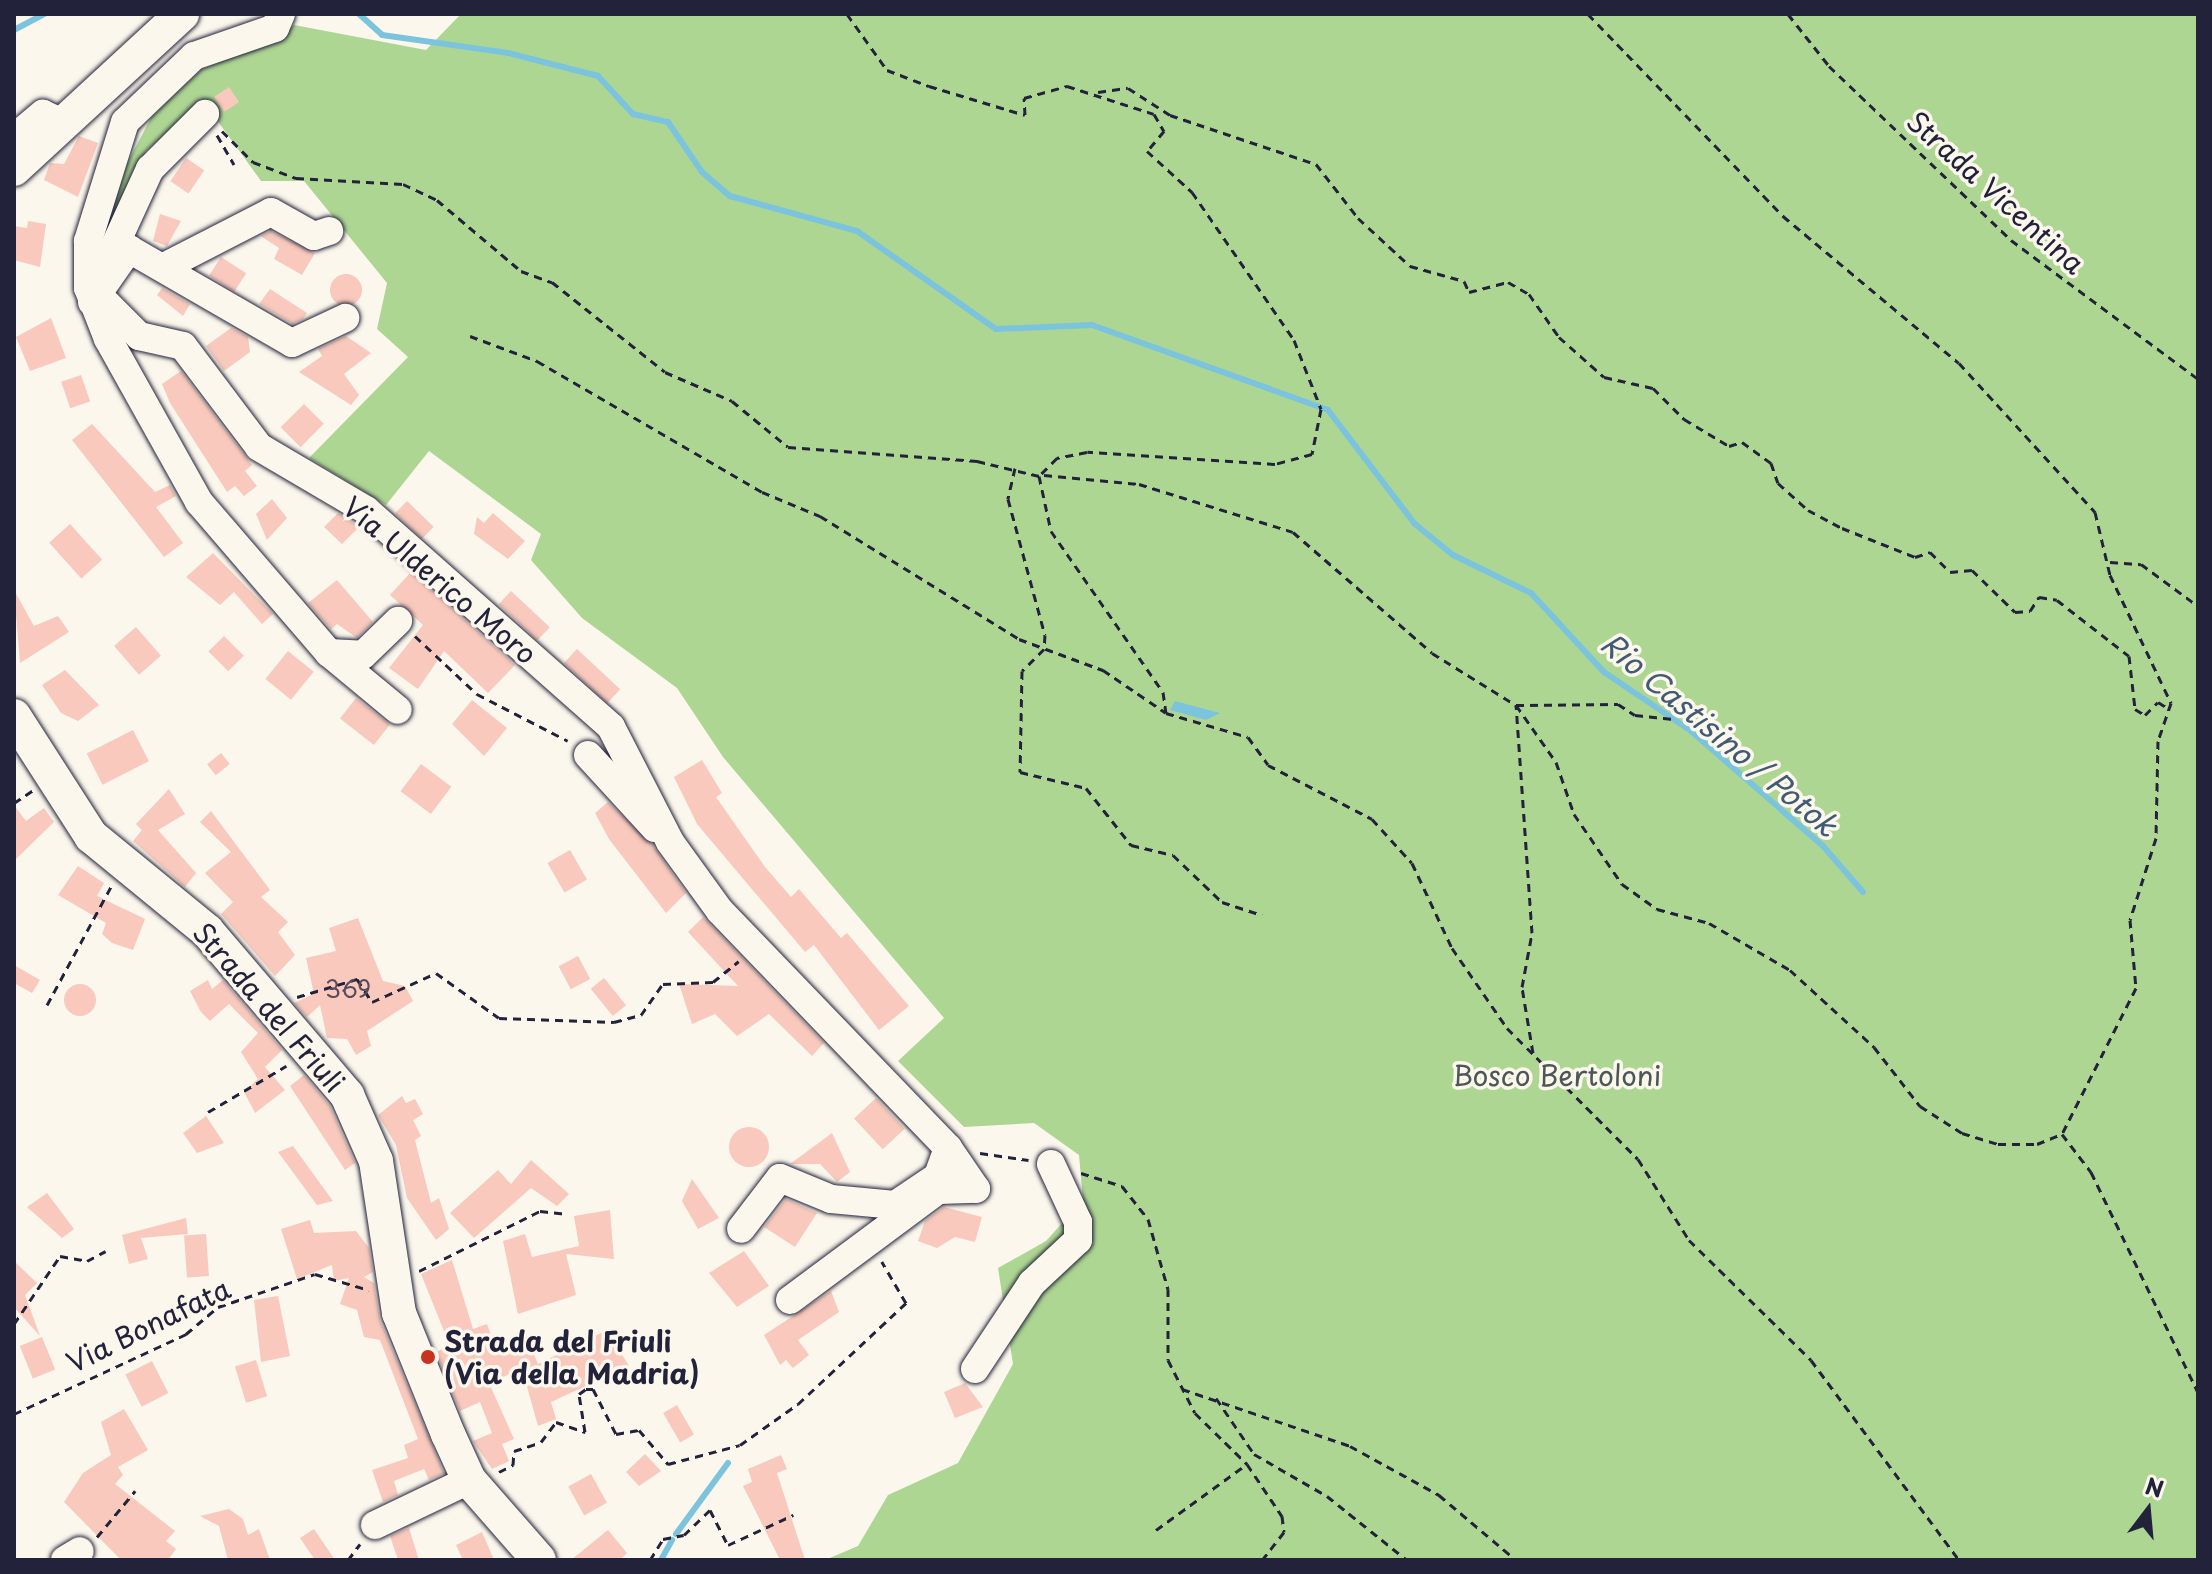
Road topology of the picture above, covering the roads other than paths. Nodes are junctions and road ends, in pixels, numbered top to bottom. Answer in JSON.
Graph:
{"nodes":[{"id":1,"x":182,"y":14,"type":"edge"},
{"id":2,"x":281,"y":14,"type":"edge"},
{"id":3,"x":205,"y":114,"type":"road end"},
{"id":4,"x":61,"y":122,"type":"junction"},
{"id":5,"x":14,"y":138,"type":"edge"},
{"id":6,"x":14,"y":169,"type":"edge"},
{"id":7,"x":329,"y":231,"type":"dead end"},
{"id":8,"x":164,"y":267,"type":"junction"},
{"id":9,"x":93,"y":296,"type":"junction"},
{"id":10,"x":345,"y":318,"type":"dead end"},
{"id":11,"x":398,"y":621,"type":"road end"},
{"id":12,"x":329,"y":653,"type":"junction"},
{"id":13,"x":398,"y":710,"type":"dead end"},
{"id":14,"x":14,"y":716,"type":"edge"},
{"id":15,"x":588,"y":755,"type":"road end"},
{"id":16,"x":670,"y":842,"type":"junction"},
{"id":17,"x":948,"y":1148,"type":"junction"},
{"id":18,"x":1051,"y":1164,"type":"road end"},
{"id":19,"x":741,"y":1229,"type":"dead end"},
{"id":20,"x":790,"y":1300,"type":"dead end"},
{"id":21,"x":975,"y":1369,"type":"dead end"},
{"id":22,"x":473,"y":1484,"type":"junction"},
{"id":23,"x":375,"y":1525,"type":"dead end"},
{"id":24,"x":539,"y":1560,"type":"edge"}],
"edges":[{"from":1,"to":4,"type":"main road"},
{"from":2,"to":9,"type":"street"},
{"from":3,"to":9,"type":"street"},
{"from":4,"to":5,"type":"street"},
{"from":4,"to":6,"type":"main road"},
{"from":7,"to":8,"type":"street"},
{"from":8,"to":9,"type":"street"},
{"from":8,"to":10,"type":"street"},
{"from":9,"to":12,"type":"street"},
{"from":9,"to":16,"type":"street","name":"Via Ulderico Moro"},
{"from":11,"to":12,"type":"street","name":"Via Ulderico Moro"},
{"from":12,"to":13,"type":"street"},
{"from":14,"to":22,"type":"main road","name":"Strada del Friuli"},
{"from":15,"to":16,"type":"street","name":"Via Ulderico Moro"},
{"from":16,"to":17,"type":"street","name":"Via Ulderico Moro"},
{"from":17,"to":19,"type":"street"},
{"from":17,"to":20,"type":"street","name":"Via Ulderico Moro"},
{"from":18,"to":21,"type":"street"},
{"from":22,"to":23,"type":"street"},
{"from":22,"to":24,"type":"main road","name":"Strada del Friuli"}]}
